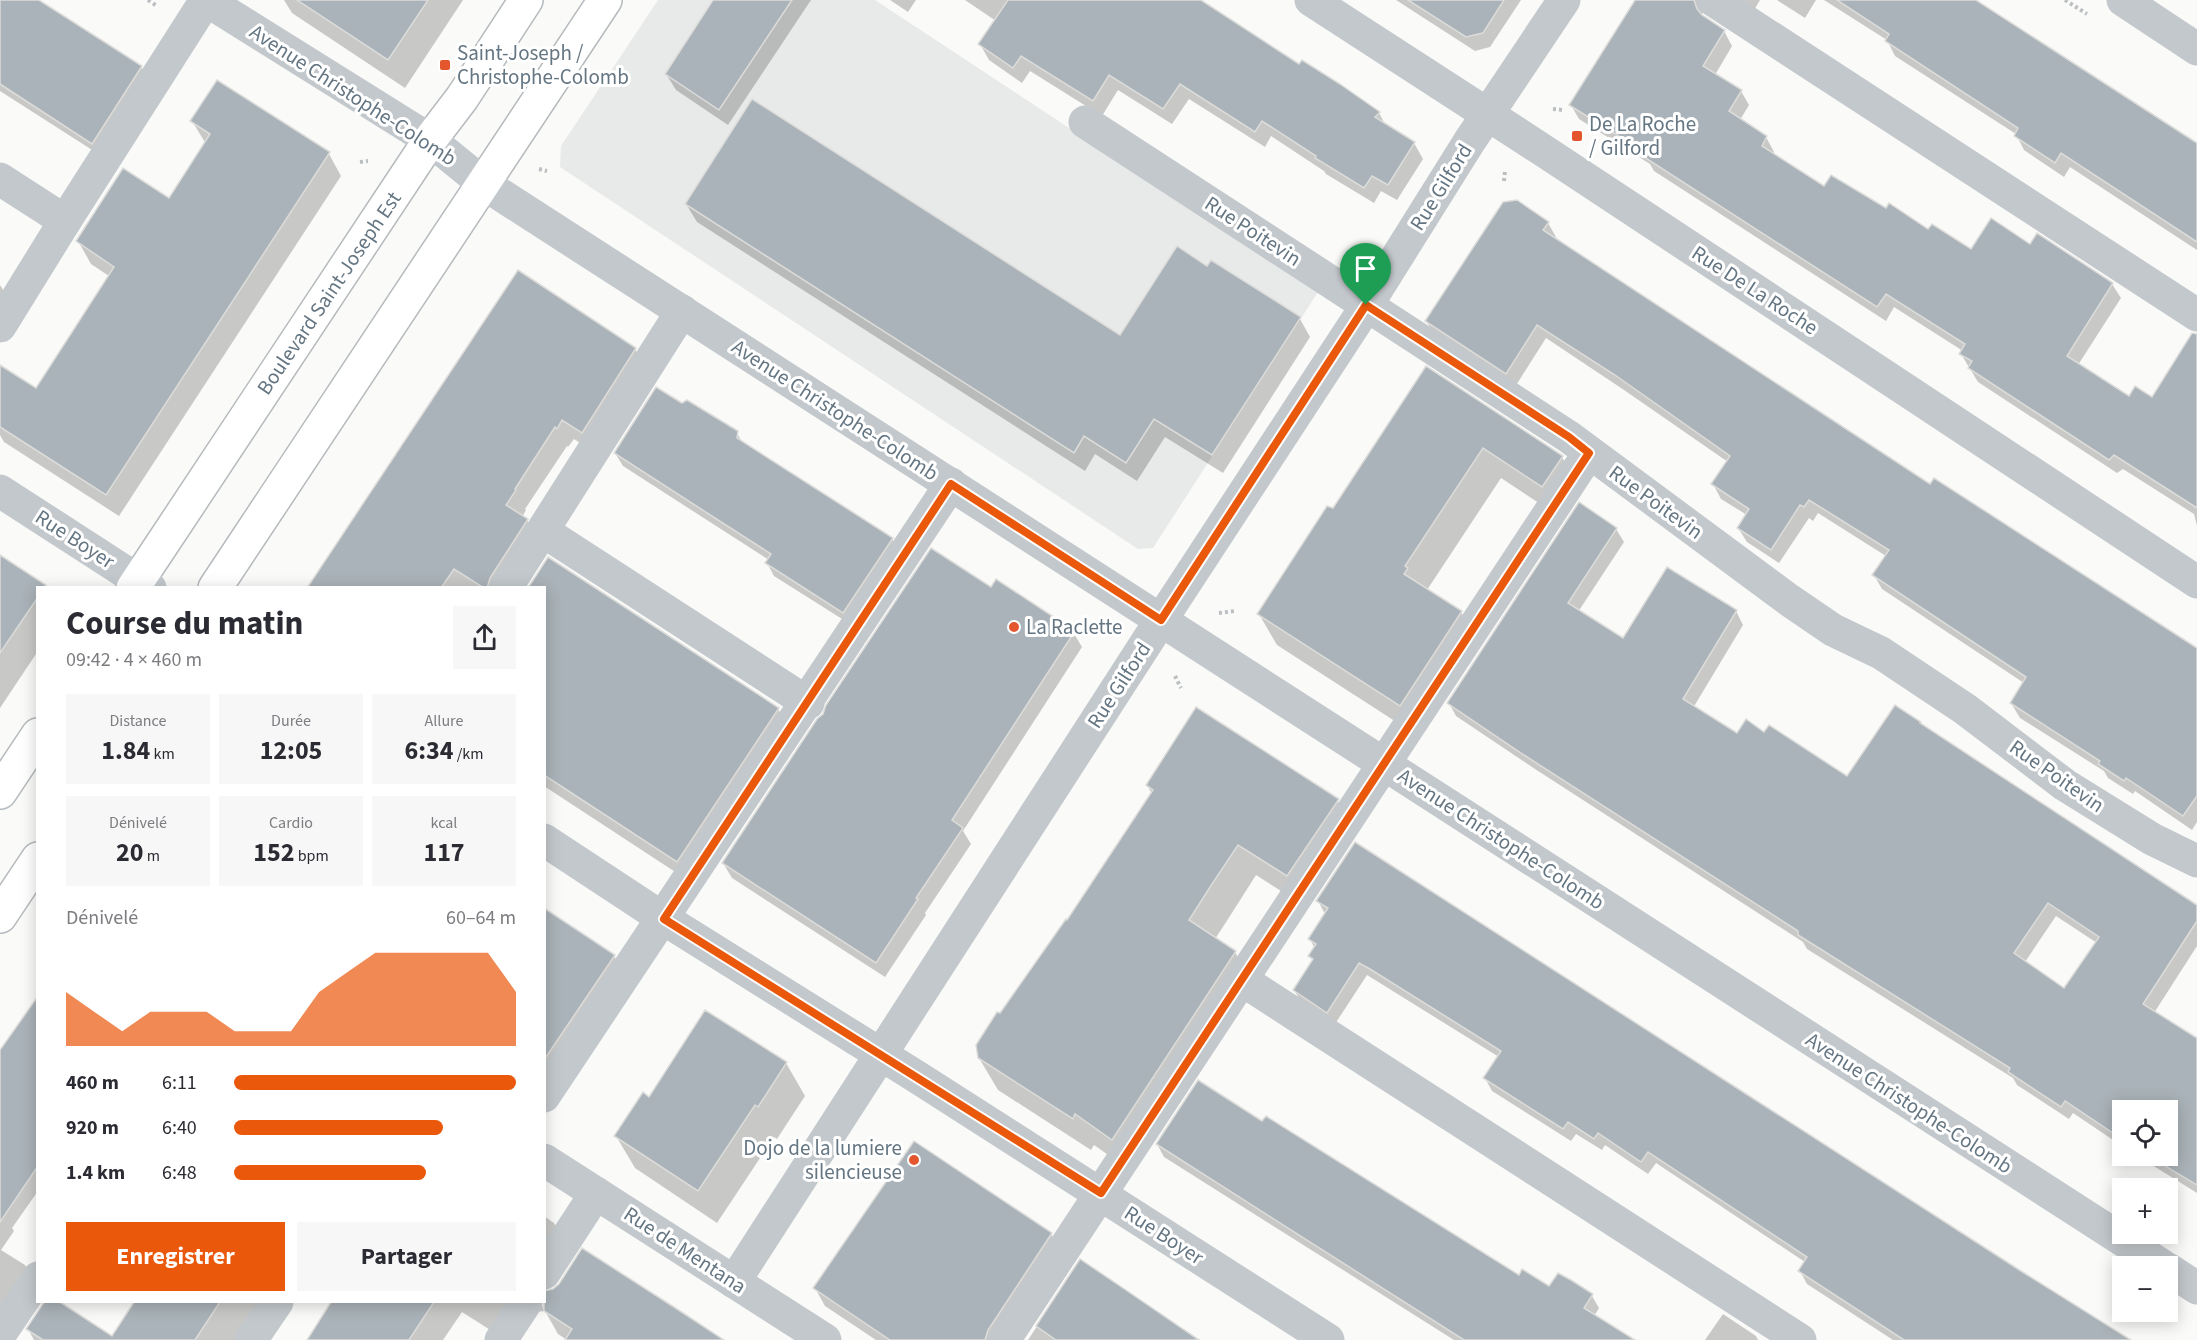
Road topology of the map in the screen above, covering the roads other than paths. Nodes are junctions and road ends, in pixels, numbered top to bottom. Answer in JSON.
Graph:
{"nodes":[{"id":1,"x":206,"y":0,"type":"edge"},
{"id":2,"x":526,"y":0,"type":"edge"},
{"id":3,"x":605,"y":0,"type":"edge"},
{"id":4,"x":1311,"y":0,"type":"edge"},
{"id":5,"x":1564,"y":0,"type":"edge"},
{"id":6,"x":1713,"y":0,"type":"edge"},
{"id":7,"x":2123,"y":0,"type":"edge"},
{"id":8,"x":2197,"y":49,"type":"edge"},
{"id":9,"x":1486,"y":115,"type":"junction"},
{"id":10,"x":1085,"y":122,"type":"dead end"},
{"id":11,"x":430,"y":140,"type":"junction"},
{"id":12,"x":0,"y":179,"type":"edge"},
{"id":13,"x":484,"y":184,"type":"junction"},
{"id":14,"x":65,"y":221,"type":"junction"},
{"id":15,"x":1366,"y":305,"type":"junction"},
{"id":16,"x":682,"y":311,"type":"junction"},
{"id":17,"x":2197,"y":315,"type":"edge"},
{"id":18,"x":0,"y":326,"type":"edge"},
{"id":19,"x":1589,"y":453,"type":"junction"},
{"id":20,"x":951,"y":484,"type":"junction"},
{"id":21,"x":0,"y":491,"type":"edge"},
{"id":22,"x":543,"y":531,"type":"junction"},
{"id":23,"x":2197,"y":582,"type":"edge"},
{"id":24,"x":140,"y":585,"type":"edge"},
{"id":25,"x":216,"y":586,"type":"edge"},
{"id":26,"x":507,"y":586,"type":"edge"},
{"id":27,"x":1161,"y":620,"type":"junction"},
{"id":28,"x":808,"y":703,"type":"junction"},
{"id":29,"x":36,"y":738,"type":"edge"},
{"id":30,"x":1384,"y":764,"type":"junction"},
{"id":31,"x":0,"y":792,"type":"edge"},
{"id":32,"x":546,"y":841,"type":"edge"},
{"id":33,"x":2197,"y":861,"type":"edge"},
{"id":34,"x":36,"y":862,"type":"edge"},
{"id":35,"x":0,"y":916,"type":"edge"},
{"id":36,"x":664,"y":919,"type":"junction"},
{"id":37,"x":1242,"y":980,"type":"junction"},
{"id":38,"x":880,"y":1054,"type":"junction"},
{"id":39,"x":546,"y":1093,"type":"edge"},
{"id":40,"x":546,"y":1161,"type":"edge"},
{"id":41,"x":596,"y":1193,"type":"junction"},
{"id":42,"x":1101,"y":1193,"type":"junction"},
{"id":43,"x":2147,"y":1256,"type":"edge"},
{"id":44,"x":546,"y":1270,"type":"edge"},
{"id":45,"x":2178,"y":1276,"type":"edge"},
{"id":46,"x":36,"y":1281,"type":"edge"},
{"id":47,"x":734,"y":1282,"type":"junction"},
{"id":48,"x":2197,"y":1288,"type":"edge"},
{"id":49,"x":276,"y":1303,"type":"edge"},
{"id":50,"x":525,"y":1303,"type":"edge"},
{"id":51,"x":0,"y":1334,"type":"edge"},
{"id":52,"x":251,"y":1340,"type":"edge"},
{"id":53,"x":501,"y":1340,"type":"edge"},
{"id":54,"x":825,"y":1340,"type":"edge"},
{"id":55,"x":1004,"y":1340,"type":"edge"},
{"id":56,"x":1328,"y":1340,"type":"edge"},
{"id":57,"x":1800,"y":1340,"type":"edge"}],
"edges":[{"from":1,"to":11,"type":"street","name":"Avenue Christophe-Colomb"},
{"from":1,"to":14,"type":"street"},
{"from":2,"to":11,"type":"main road","name":"Boulevard Saint-Joseph Est"},
{"from":3,"to":13,"type":"main road"},
{"from":4,"to":9,"type":"street","name":"Rue De La Roche"},
{"from":5,"to":9,"type":"street","name":"Rue Gilford"},
{"from":6,"to":17,"type":"street"},
{"from":7,"to":8,"type":"street"},
{"from":9,"to":15,"type":"street","name":"Rue Gilford"},
{"from":9,"to":23,"type":"street","name":"Rue De La Roche"},
{"from":10,"to":15,"type":"street","name":"Rue Poitevin"},
{"from":11,"to":13,"type":"street","name":"Avenue Christophe-Colomb"},
{"from":11,"to":24,"type":"main road","name":"Boulevard Saint-Joseph Est"},
{"from":12,"to":14,"type":"street"},
{"from":13,"to":16,"type":"street","name":"Avenue Christophe-Colomb"},
{"from":13,"to":25,"type":"main road"},
{"from":14,"to":18,"type":"street"},
{"from":15,"to":19,"type":"street","name":"Rue Poitevin"},
{"from":15,"to":27,"type":"street","name":"Rue Gilford"},
{"from":16,"to":20,"type":"street","name":"Avenue Christophe-Colomb"},
{"from":16,"to":22,"type":"street"},
{"from":19,"to":30,"type":"street"},
{"from":19,"to":33,"type":"street","name":"Rue Poitevin"},
{"from":20,"to":27,"type":"street","name":"Avenue Christophe-Colomb"},
{"from":20,"to":28,"type":"street"},
{"from":21,"to":24,"type":"street","name":"Rue Boyer"},
{"from":22,"to":26,"type":"street"},
{"from":22,"to":28,"type":"street"},
{"from":27,"to":30,"type":"street","name":"Avenue Christophe-Colomb"},
{"from":27,"to":38,"type":"street","name":"Rue Gilford"},
{"from":28,"to":36,"type":"street"},
{"from":29,"to":31,"type":"main road"},
{"from":30,"to":37,"type":"street"},
{"from":30,"to":43,"type":"street","name":"Avenue Christophe-Colomb"},
{"from":32,"to":36,"type":"street","name":"Rue Boyer"},
{"from":34,"to":35,"type":"main road"},
{"from":36,"to":38,"type":"street","name":"Rue Boyer"},
{"from":36,"to":39,"type":"street"},
{"from":37,"to":42,"type":"street"},
{"from":37,"to":57,"type":"street"},
{"from":38,"to":42,"type":"street","name":"Rue Boyer"},
{"from":38,"to":47,"type":"street","name":"Rue Gilford"},
{"from":40,"to":41,"type":"street","name":"Rue de Mentana"},
{"from":41,"to":44,"type":"street"},
{"from":41,"to":47,"type":"street","name":"Rue de Mentana"},
{"from":42,"to":55,"type":"street"},
{"from":42,"to":56,"type":"street","name":"Rue Boyer"},
{"from":45,"to":48,"type":"street"},
{"from":46,"to":51,"type":"street"},
{"from":47,"to":54,"type":"street","name":"Rue de Mentana"},
{"from":49,"to":52,"type":"street"},
{"from":50,"to":53,"type":"street"}]}
